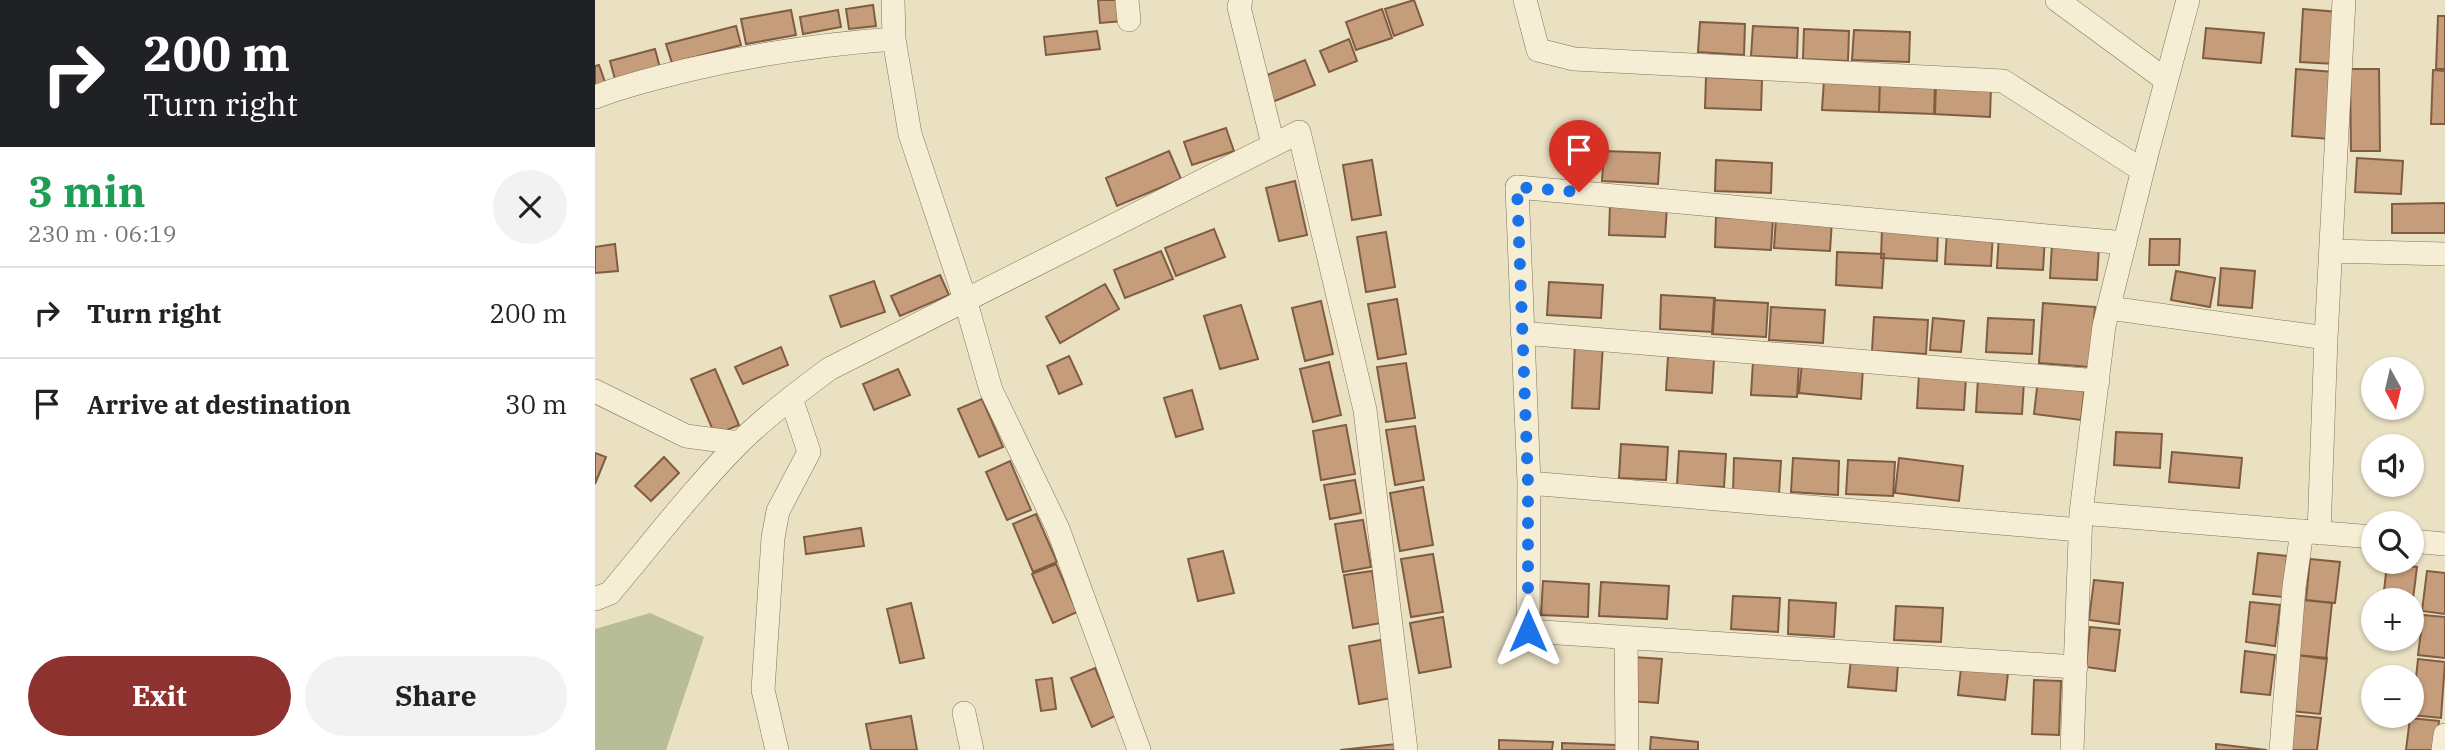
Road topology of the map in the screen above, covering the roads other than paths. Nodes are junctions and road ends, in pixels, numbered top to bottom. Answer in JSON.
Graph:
{"nodes":[{"id":1,"x":893,"y":0,"type":"edge"},
{"id":2,"x":1241,"y":0,"type":"edge"},
{"id":3,"x":1525,"y":0,"type":"edge"},
{"id":4,"x":2057,"y":0,"type":"edge"},
{"id":5,"x":2188,"y":0,"type":"edge"},
{"id":6,"x":2344,"y":0,"type":"edge"},
{"id":7,"x":894,"y":38,"type":"junction"},
{"id":8,"x":2167,"y":80,"type":"junction"},
{"id":9,"x":595,"y":97,"type":"edge"},
{"id":10,"x":1273,"y":144,"type":"junction"},
{"id":11,"x":2142,"y":170,"type":"junction"},
{"id":12,"x":2125,"y":243,"type":"junction"},
{"id":13,"x":2331,"y":251,"type":"junction"},
{"id":14,"x":2445,"y":254,"type":"edge"},
{"id":15,"x":965,"y":299,"type":"junction"},
{"id":16,"x":2109,"y":308,"type":"junction"},
{"id":17,"x":1522,"y":333,"type":"junction"},
{"id":18,"x":2326,"y":338,"type":"junction"},
{"id":19,"x":2098,"y":381,"type":"junction"},
{"id":20,"x":595,"y":391,"type":"edge"},
{"id":21,"x":791,"y":398,"type":"junction"},
{"id":22,"x":739,"y":443,"type":"junction"},
{"id":23,"x":1528,"y":483,"type":"junction"},
{"id":24,"x":2081,"y":521,"type":"junction"},
{"id":25,"x":2310,"y":532,"type":"junction"},
{"id":26,"x":2361,"y":536,"type":"edge"},
{"id":27,"x":2424,"y":542,"type":"edge"},
{"id":28,"x":2445,"y":544,"type":"edge"},
{"id":29,"x":595,"y":599,"type":"edge"},
{"id":30,"x":1626,"y":638,"type":"junction"},
{"id":31,"x":2075,"y":667,"type":"junction"},
{"id":32,"x":964,"y":713,"type":"dead end"},
{"id":33,"x":2445,"y":735,"type":"edge"},
{"id":34,"x":777,"y":750,"type":"edge"},
{"id":35,"x":972,"y":750,"type":"edge"},
{"id":36,"x":1139,"y":750,"type":"edge"},
{"id":37,"x":1406,"y":750,"type":"edge"},
{"id":38,"x":1627,"y":750,"type":"edge"},
{"id":39,"x":2072,"y":750,"type":"edge"},
{"id":40,"x":2281,"y":750,"type":"edge"},
{"id":41,"x":2443,"y":750,"type":"edge"}],
"edges":[{"from":1,"to":7,"type":"street"},
{"from":2,"to":10,"type":"street"},
{"from":3,"to":11,"type":"street"},
{"from":4,"to":8,"type":"street"},
{"from":5,"to":8,"type":"street"},
{"from":6,"to":13,"type":"street"},
{"from":7,"to":9,"type":"street"},
{"from":7,"to":15,"type":"street"},
{"from":8,"to":11,"type":"street"},
{"from":10,"to":15,"type":"street"},
{"from":10,"to":37,"type":"street"},
{"from":11,"to":12,"type":"street"},
{"from":12,"to":16,"type":"street"},
{"from":12,"to":17,"type":"street"},
{"from":13,"to":14,"type":"street"},
{"from":13,"to":18,"type":"street"},
{"from":15,"to":21,"type":"street"},
{"from":15,"to":36,"type":"street"},
{"from":16,"to":18,"type":"street"},
{"from":16,"to":19,"type":"street"},
{"from":17,"to":19,"type":"street"},
{"from":17,"to":23,"type":"street"},
{"from":18,"to":25,"type":"street"},
{"from":19,"to":24,"type":"street"},
{"from":20,"to":22,"type":"street"},
{"from":21,"to":22,"type":"street"},
{"from":21,"to":34,"type":"street"},
{"from":22,"to":29,"type":"street"},
{"from":23,"to":24,"type":"street"},
{"from":23,"to":30,"type":"street"},
{"from":24,"to":25,"type":"street"},
{"from":24,"to":31,"type":"street"},
{"from":25,"to":26,"type":"street"},
{"from":25,"to":40,"type":"street"},
{"from":27,"to":28,"type":"street"},
{"from":30,"to":31,"type":"street"},
{"from":30,"to":38,"type":"street"},
{"from":31,"to":39,"type":"street"},
{"from":32,"to":35,"type":"street"},
{"from":33,"to":41,"type":"street"}]}
